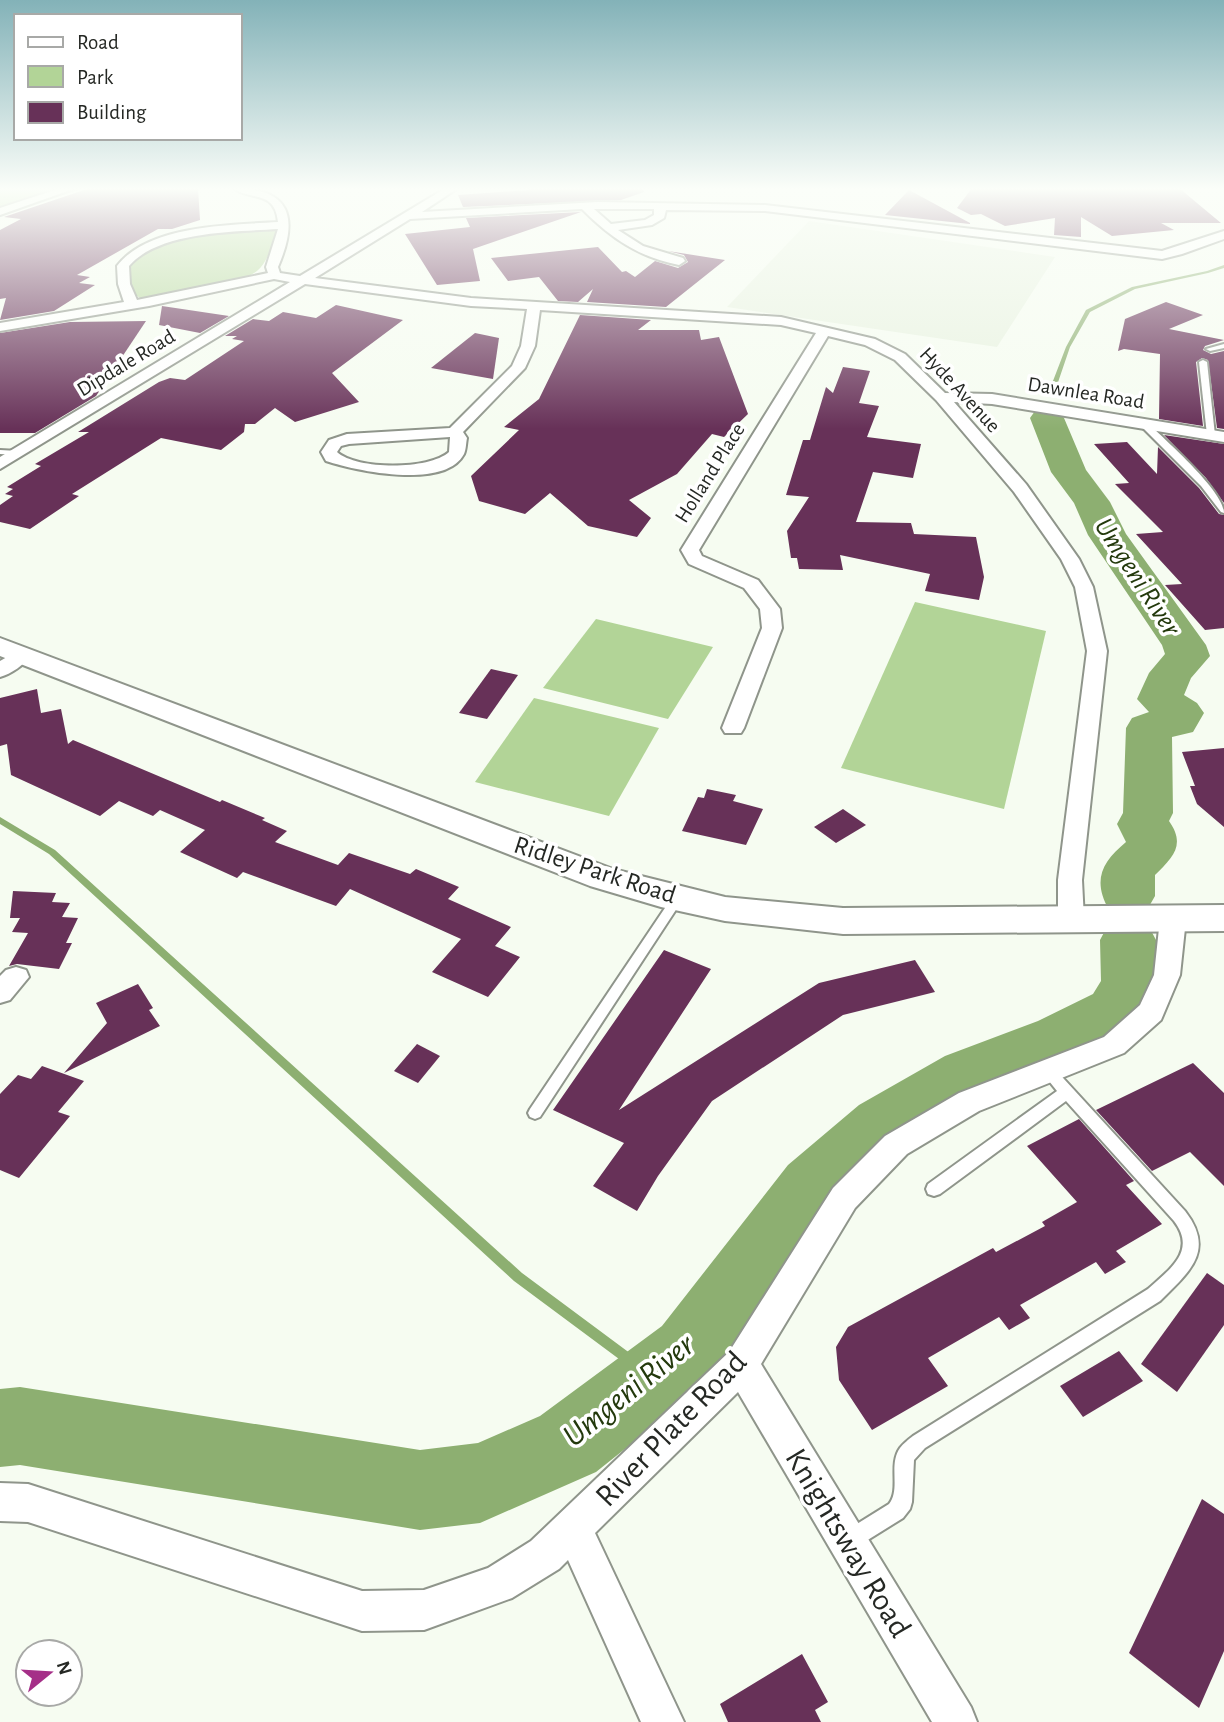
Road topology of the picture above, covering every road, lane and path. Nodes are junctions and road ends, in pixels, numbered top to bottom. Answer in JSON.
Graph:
{"nodes":[{"id":1,"x":123,"y":268,"type":"edge"},
{"id":2,"x":273,"y":268,"type":"edge"},
{"id":3,"x":320,"y":268,"type":"edge"},
{"id":4,"x":275,"y":275,"type":"junction"},
{"id":5,"x":299,"y":281,"type":"junction"},
{"id":6,"x":132,"y":305,"type":"junction"},
{"id":7,"x":534,"y":306,"type":"junction"},
{"id":8,"x":0,"y":327,"type":"edge"},
{"id":9,"x":825,"y":330,"type":"junction"},
{"id":10,"x":1224,"y":346,"type":"edge"},
{"id":11,"x":1210,"y":349,"type":"dead end"},
{"id":12,"x":1203,"y":362,"type":"dead end"},
{"id":13,"x":941,"y":397,"type":"junction"},
{"id":14,"x":1146,"y":425,"type":"junction"},
{"id":15,"x":454,"y":432,"type":"junction"},
{"id":16,"x":1217,"y":436,"type":"edge"},
{"id":17,"x":0,"y":452,"type":"edge"},
{"id":18,"x":18,"y":453,"type":"junction"},
{"id":19,"x":0,"y":464,"type":"edge"},
{"id":20,"x":1224,"y":510,"type":"edge"},
{"id":21,"x":7,"y":657,"type":"edge"},
{"id":22,"x":733,"y":728,"type":"dead end"},
{"id":23,"x":677,"y":898,"type":"junction"},
{"id":24,"x":1224,"y":918,"type":"edge"},
{"id":25,"x":1173,"y":919,"type":"junction"},
{"id":26,"x":1072,"y":920,"type":"junction"},
{"id":27,"x":1057,"y":1082,"type":"junction"},
{"id":28,"x":535,"y":1113,"type":"dead end"},
{"id":29,"x":934,"y":1189,"type":"dead end"},
{"id":30,"x":741,"y":1363,"type":"junction"},
{"id":31,"x":0,"y":1503,"type":"edge"},
{"id":32,"x":573,"y":1528,"type":"junction"},
{"id":33,"x":848,"y":1542,"type":"junction"},
{"id":34,"x":663,"y":1722,"type":"edge"},
{"id":35,"x":956,"y":1722,"type":"edge"}],
"edges":[{"from":1,"to":6,"type":"street"},
{"from":2,"to":4,"type":"street"},
{"from":3,"to":5,"type":"street","name":"Dipdale Road"},
{"from":4,"to":5,"type":"street","name":"Hyde Avenue"},
{"from":4,"to":6,"type":"street"},
{"from":5,"to":7,"type":"street","name":"Hyde Avenue"},
{"from":5,"to":18,"type":"street","name":"Dipdale Road"},
{"from":6,"to":8,"type":"street"},
{"from":7,"to":9,"type":"street","name":"Hyde Avenue"},
{"from":7,"to":15,"type":"street"},
{"from":9,"to":13,"type":"street","name":"Hyde Avenue"},
{"from":9,"to":22,"type":"street","name":"Holland Place"},
{"from":10,"to":11,"type":"lane"},
{"from":12,"to":16,"type":"lane"},
{"from":13,"to":14,"type":"street","name":"Dawnlea Road"},
{"from":13,"to":26,"type":"street","name":"Hyde Avenue"},
{"from":14,"to":16,"type":"street","name":"Dawnlea Road"},
{"from":14,"to":20,"type":"lane"},
{"from":15,"to":15,"type":"street"},
{"from":17,"to":18,"type":"lane"},
{"from":18,"to":19,"type":"street","name":"Dipdale Road"},
{"from":21,"to":23,"type":"street","name":"Ridley Park Road"},
{"from":23,"to":26,"type":"street","name":"Ridley Park Road"},
{"from":23,"to":28,"type":"lane"},
{"from":24,"to":25,"type":"street","name":"Ridley Park Road"},
{"from":25,"to":26,"type":"street","name":"Ridley Park Road"},
{"from":25,"to":27,"type":"street","name":"River Plate Road"},
{"from":27,"to":29,"type":"lane"},
{"from":27,"to":30,"type":"street","name":"River Plate Road"},
{"from":27,"to":33,"type":"lane"},
{"from":30,"to":32,"type":"street","name":"River Plate Road"},
{"from":30,"to":33,"type":"street","name":"Knightsway Road"},
{"from":31,"to":32,"type":"street","name":"River Plate Road"},
{"from":32,"to":34,"type":"street"},
{"from":33,"to":35,"type":"street","name":"Knightsway Road"}]}
